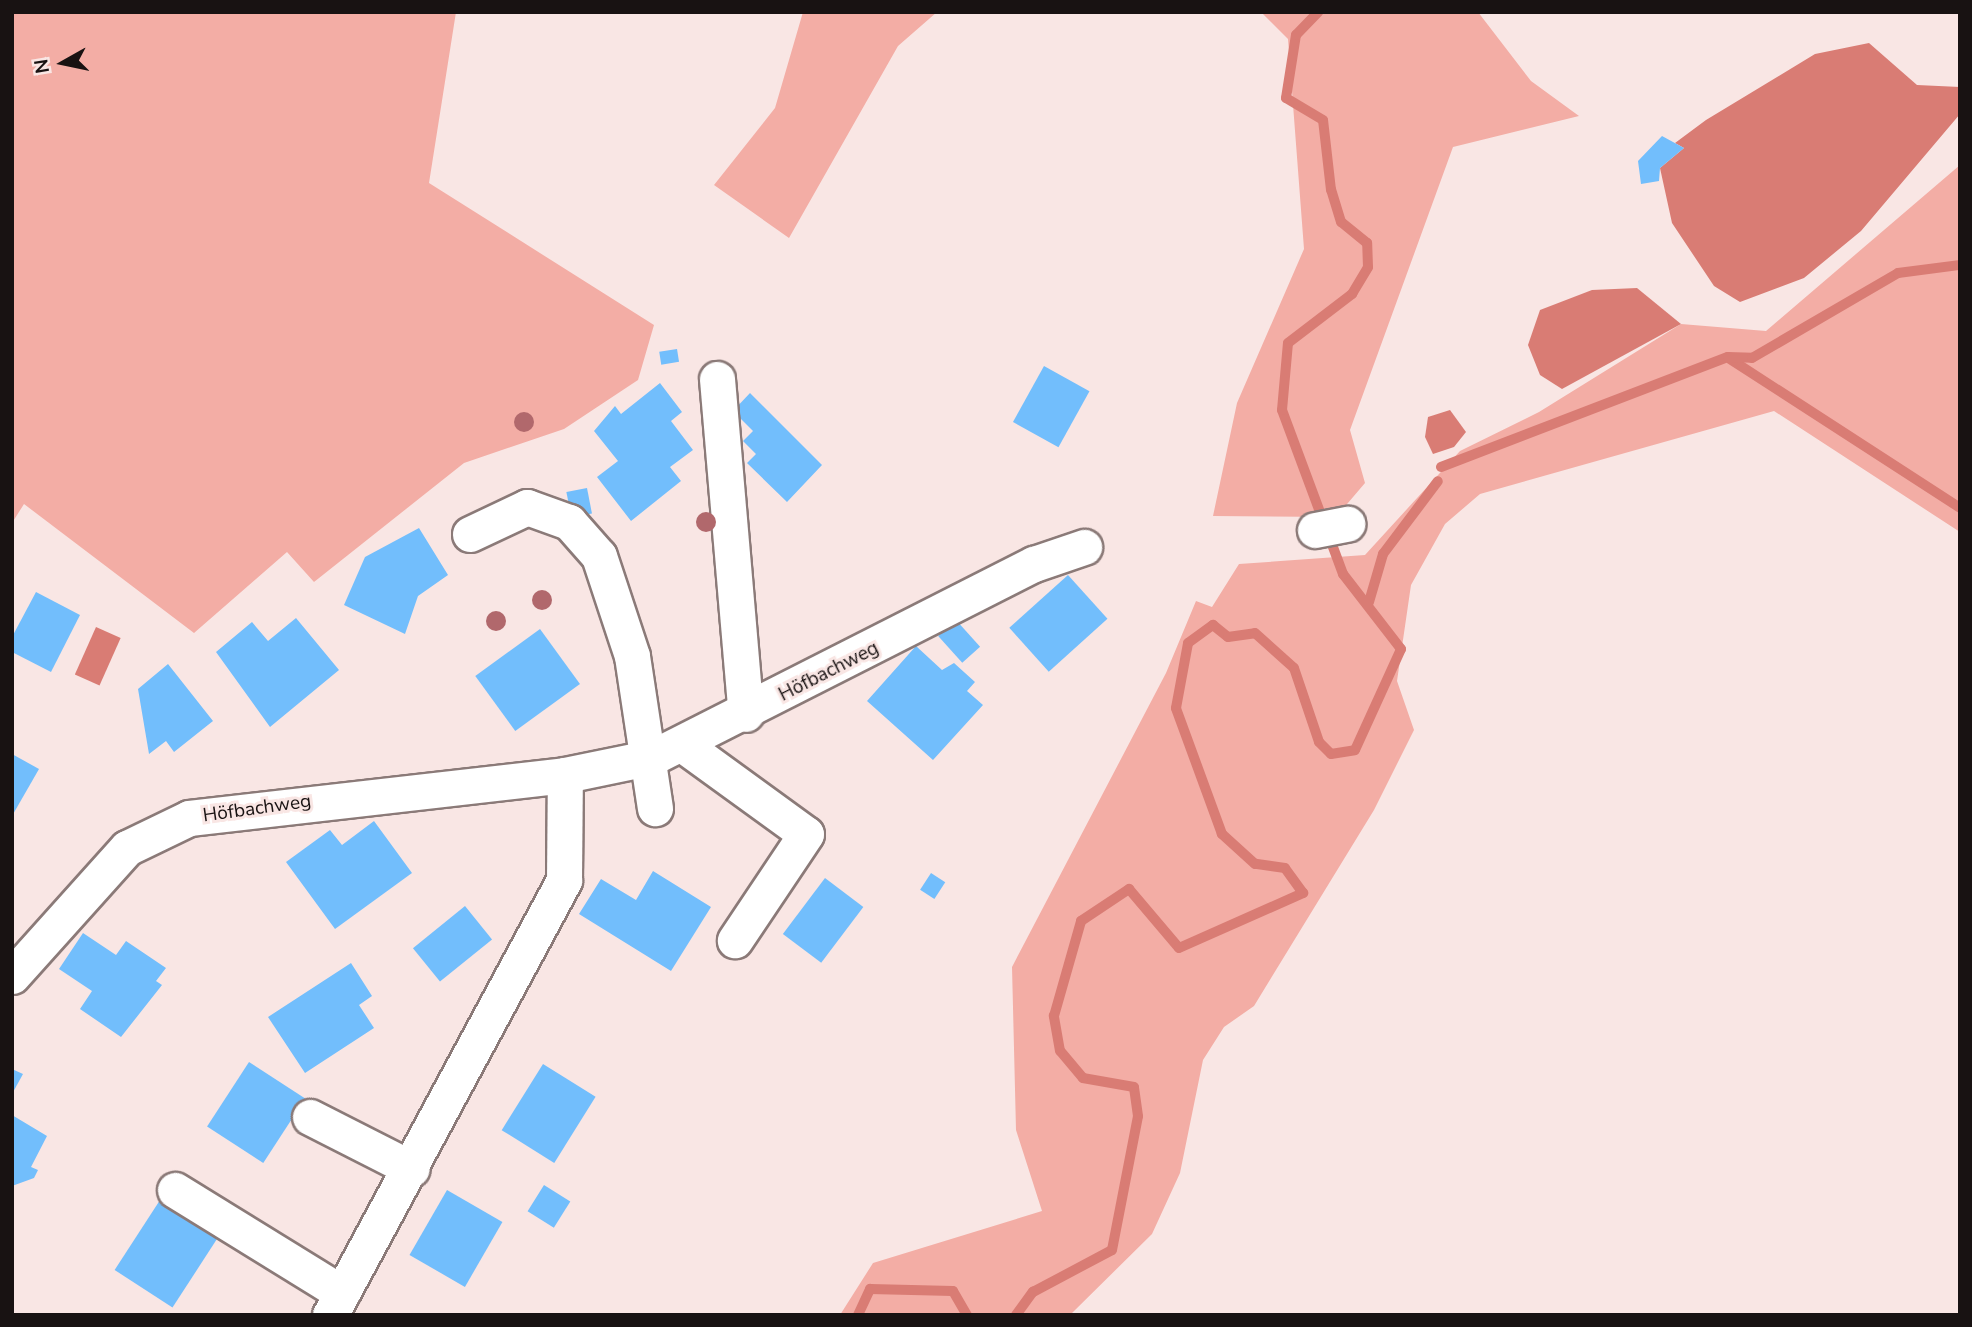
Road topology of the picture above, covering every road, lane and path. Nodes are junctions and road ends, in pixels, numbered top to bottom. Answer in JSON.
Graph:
{"nodes":[{"id":1,"x":717,"y":379,"type":"dead end"},
{"id":2,"x":470,"y":534,"type":"dead end"},
{"id":3,"x":1084,"y":547,"type":"dead end"},
{"id":4,"x":746,"y":714,"type":"junction"},
{"id":5,"x":667,"y":750,"type":"junction"},
{"id":6,"x":565,"y":775,"type":"junction"},
{"id":7,"x":656,"y":808,"type":"dead end"},
{"id":8,"x":735,"y":940,"type":"dead end"},
{"id":9,"x":12,"y":976,"type":"edge"},
{"id":10,"x":310,"y":1117,"type":"dead end"},
{"id":11,"x":412,"y":1169,"type":"junction"},
{"id":12,"x":175,"y":1190,"type":"dead end"},
{"id":13,"x":336,"y":1304,"type":"edge"}],
"edges":[{"from":1,"to":4,"type":"street"},
{"from":2,"to":5,"type":"street"},
{"from":3,"to":4,"type":"street","name":"Höfbachweg"},
{"from":4,"to":5,"type":"street","name":"Höfbachweg"},
{"from":5,"to":6,"type":"street","name":"Höfbachweg"},
{"from":5,"to":7,"type":"street"},
{"from":5,"to":8,"type":"street"},
{"from":6,"to":9,"type":"street","name":"Höfbachweg"},
{"from":6,"to":11,"type":"street"},
{"from":10,"to":11,"type":"street"},
{"from":11,"to":13,"type":"street"},
{"from":12,"to":13,"type":"street"}]}
